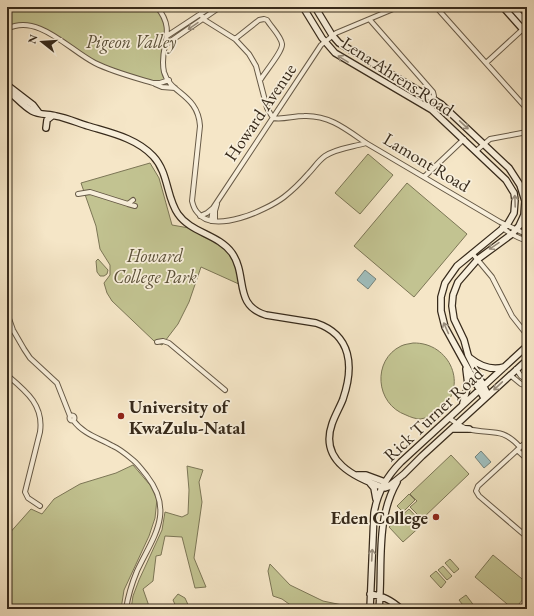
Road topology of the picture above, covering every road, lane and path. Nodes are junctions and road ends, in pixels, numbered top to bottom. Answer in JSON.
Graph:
{"nodes":[{"id":1,"x":157,"y":7,"type":"edge"},
{"id":2,"x":199,"y":7,"type":"edge"},
{"id":3,"x":211,"y":7,"type":"edge"},
{"id":4,"x":220,"y":7,"type":"edge"},
{"id":5,"x":303,"y":7,"type":"edge"},
{"id":6,"x":315,"y":7,"type":"edge"},
{"id":7,"x":398,"y":7,"type":"edge"},
{"id":8,"x":436,"y":7,"type":"edge"},
{"id":9,"x":503,"y":7,"type":"edge"},
{"id":10,"x":512,"y":7,"type":"edge"},
{"id":11,"x":201,"y":14,"type":"junction"},
{"id":12,"x":203,"y":19,"type":"junction"},
{"id":13,"x":370,"y":20,"type":"junction"},
{"id":14,"x":527,"y":24,"type":"edge"},
{"id":15,"x":7,"y":28,"type":"edge"},
{"id":16,"x":526,"y":30,"type":"edge"},
{"id":17,"x":332,"y":35,"type":"junction"},
{"id":18,"x":167,"y":36,"type":"junction"},
{"id":19,"x":235,"y":39,"type":"junction"},
{"id":20,"x":324,"y":41,"type":"junction"},
{"id":21,"x":166,"y":45,"type":"junction"},
{"id":22,"x":486,"y":63,"type":"junction"},
{"id":23,"x":383,"y":69,"type":"junction"},
{"id":24,"x":377,"y":78,"type":"junction"},
{"id":25,"x":260,"y":79,"type":"junction"},
{"id":26,"x":169,"y":80,"type":"junction"},
{"id":27,"x":155,"y":83,"type":"junction"},
{"id":28,"x":7,"y":85,"type":"edge"},
{"id":29,"x":176,"y":88,"type":"junction"},
{"id":30,"x":7,"y":90,"type":"edge"},
{"id":31,"x":432,"y":99,"type":"junction"},
{"id":32,"x":427,"y":107,"type":"junction"},
{"id":33,"x":32,"y":108,"type":"junction"},
{"id":34,"x":527,"y":109,"type":"edge"},
{"id":35,"x":54,"y":116,"type":"junction"},
{"id":36,"x":273,"y":118,"type":"junction"},
{"id":37,"x":46,"y":128,"type":"dead end"},
{"id":38,"x":527,"y":132,"type":"edge"},
{"id":39,"x":464,"y":139,"type":"junction"},
{"id":40,"x":366,"y":142,"type":"junction"},
{"id":41,"x":484,"y":144,"type":"junction"},
{"id":42,"x":476,"y":151,"type":"junction"},
{"id":43,"x":424,"y":177,"type":"junction"},
{"id":44,"x":78,"y":194,"type":"dead end"},
{"id":45,"x":133,"y":200,"type":"dead end"},
{"id":46,"x":219,"y":200,"type":"junction"},
{"id":47,"x":128,"y":204,"type":"junction"},
{"id":48,"x":135,"y":206,"type":"dead end"},
{"id":49,"x":213,"y":208,"type":"junction"},
{"id":50,"x":524,"y":212,"type":"junction"},
{"id":51,"x":200,"y":216,"type":"junction"},
{"id":52,"x":213,"y":221,"type":"junction"},
{"id":53,"x":503,"y":225,"type":"junction"},
{"id":54,"x":514,"y":232,"type":"junction"},
{"id":55,"x":526,"y":234,"type":"edge"},
{"id":56,"x":527,"y":241,"type":"edge"},
{"id":57,"x":472,"y":253,"type":"junction"},
{"id":58,"x":478,"y":259,"type":"junction"},
{"id":59,"x":7,"y":313,"type":"edge"},
{"id":60,"x":527,"y":335,"type":"edge"},
{"id":61,"x":157,"y":342,"type":"dead end"},
{"id":62,"x":465,"y":343,"type":"junction"},
{"id":63,"x":527,"y":346,"type":"edge"},
{"id":64,"x":456,"y":347,"type":"junction"},
{"id":65,"x":470,"y":358,"type":"junction"},
{"id":66,"x":527,"y":360,"type":"edge"},
{"id":67,"x":464,"y":363,"type":"junction"},
{"id":68,"x":505,"y":366,"type":"junction"},
{"id":69,"x":516,"y":369,"type":"junction"},
{"id":70,"x":510,"y":374,"type":"junction"},
{"id":71,"x":7,"y":375,"type":"edge"},
{"id":72,"x":527,"y":380,"type":"edge"},
{"id":73,"x":527,"y":386,"type":"edge"},
{"id":74,"x":481,"y":388,"type":"junction"},
{"id":75,"x":225,"y":390,"type":"dead end"},
{"id":76,"x":486,"y":397,"type":"junction"},
{"id":77,"x":462,"y":406,"type":"junction"},
{"id":78,"x":449,"y":418,"type":"junction"},
{"id":79,"x":457,"y":424,"type":"junction"},
{"id":80,"x":452,"y":429,"type":"junction"},
{"id":81,"x":469,"y":430,"type":"junction"},
{"id":82,"x":527,"y":441,"type":"edge"},
{"id":83,"x":518,"y":449,"type":"junction"},
{"id":84,"x":527,"y":459,"type":"edge"},
{"id":85,"x":355,"y":474,"type":"junction"},
{"id":86,"x":404,"y":474,"type":"junction"},
{"id":87,"x":368,"y":482,"type":"junction"},
{"id":88,"x":385,"y":486,"type":"junction"},
{"id":89,"x":376,"y":500,"type":"junction"},
{"id":90,"x":388,"y":500,"type":"junction"},
{"id":91,"x":40,"y":506,"type":"dead end"},
{"id":92,"x":527,"y":537,"type":"edge"},
{"id":93,"x":370,"y":594,"type":"junction"},
{"id":94,"x":380,"y":596,"type":"junction"},
{"id":95,"x":126,"y":609,"type":"edge"},
{"id":96,"x":370,"y":609,"type":"edge"},
{"id":97,"x":380,"y":609,"type":"edge"},
{"id":98,"x":401,"y":609,"type":"edge"}],
"edges":[{"from":1,"to":18,"type":"street"},
{"from":2,"to":11,"type":"street"},
{"from":3,"to":11,"type":"street"},
{"from":4,"to":12,"type":"street"},
{"from":5,"to":20,"type":"main road","name":"Lena Ahrens Road"},
{"from":6,"to":17,"type":"main road","name":"Lena Ahrens Road"},
{"from":7,"to":13,"type":"street","name":"Howard Avenue"},
{"from":8,"to":22,"type":"street"},
{"from":9,"to":16,"type":"main road"},
{"from":10,"to":14,"type":"main road"},
{"from":11,"to":12,"type":"street"},
{"from":11,"to":18,"type":"street"},
{"from":12,"to":19,"type":"street"},
{"from":12,"to":21,"type":"street","one_way":true},
{"from":13,"to":17,"type":"street","name":"Howard Avenue"},
{"from":13,"to":31,"type":"street"},
{"from":15,"to":27,"type":"street"},
{"from":16,"to":22,"type":"street"},
{"from":17,"to":20,"type":"street","name":"Howard Avenue"},
{"from":17,"to":23,"type":"main road","name":"Lena Ahrens Road"},
{"from":18,"to":21,"type":"street"},
{"from":19,"to":25,"type":"street"},
{"from":19,"to":25,"type":"street"},
{"from":24,"to":20,"type":"main road","name":"Lena Ahrens Road","one_way":true},
{"from":20,"to":36,"type":"street","name":"Howard Avenue"},
{"from":21,"to":26,"type":"street"},
{"from":22,"to":34,"type":"street"},
{"from":23,"to":24,"type":"main road"},
{"from":23,"to":31,"type":"main road","name":"Lena Ahrens Road"},
{"from":24,"to":32,"type":"main road","name":"Lena Ahrens Road"},
{"from":25,"to":36,"type":"street"},
{"from":26,"to":27,"type":"street"},
{"from":26,"to":29,"type":"street"},
{"from":27,"to":29,"type":"street"},
{"from":28,"to":33,"type":"main road"},
{"from":29,"to":51,"type":"street"},
{"from":30,"to":33,"type":"main road"},
{"from":31,"to":32,"type":"street"},
{"from":31,"to":41,"type":"main road","name":"Lena Ahrens Road","one_way":true},
{"from":32,"to":39,"type":"main road","name":"Lena Ahrens Road"},
{"from":33,"to":35,"type":"main road"},
{"from":33,"to":35,"type":"main road"},
{"from":35,"to":37,"type":"main road"},
{"from":35,"to":85,"type":"main road"},
{"from":36,"to":40,"type":"street"},
{"from":36,"to":46,"type":"street","name":"Howard Avenue"},
{"from":38,"to":41,"type":"street"},
{"from":39,"to":42,"type":"main road","name":"Lena Ahrens Road"},
{"from":39,"to":43,"type":"street"},
{"from":40,"to":43,"type":"street","name":"Lamont Road"},
{"from":40,"to":52,"type":"street","name":"Lamont Road"},
{"from":41,"to":42,"type":"street"},
{"from":41,"to":50,"type":"main road","name":"Lena Ahrens Road"},
{"from":53,"to":42,"type":"main road","name":"Lena Ahrens Road","one_way":true},
{"from":43,"to":53,"type":"street","name":"Lamont Road"},
{"from":44,"to":47,"type":"street"},
{"from":45,"to":47,"type":"street"},
{"from":46,"to":49,"type":"street","name":"Howard Avenue"},
{"from":46,"to":52,"type":"street","name":"Howard Avenue"},
{"from":47,"to":48,"type":"street"},
{"from":49,"to":51,"type":"street","name":"Howard Avenue"},
{"from":49,"to":52,"type":"street","name":"Howard Avenue"},
{"from":50,"to":54,"type":"main road","name":"Lena Ahrens Road"},
{"from":50,"to":55,"type":"main road"},
{"from":51,"to":52,"type":"street"},
{"from":53,"to":54,"type":"street","name":"Lamont Road"},
{"from":53,"to":57,"type":"main road","name":"Lena Ahrens Road"},
{"from":54,"to":55,"type":"street"},
{"from":54,"to":56,"type":"street"},
{"from":54,"to":58,"type":"main road","name":"Lena Ahrens Road","one_way":true},
{"from":57,"to":58,"type":"street"},
{"from":64,"to":57,"type":"main road","name":"Lena Ahrens Road","one_way":true},
{"from":58,"to":60,"type":"street"},
{"from":58,"to":62,"type":"main road","name":"Lena Ahrens Road"},
{"from":59,"to":95,"type":"street"},
{"from":61,"to":75,"type":"street"},
{"from":62,"to":64,"type":"main road"},
{"from":62,"to":65,"type":"main road","name":"Lena Ahrens Road"},
{"from":63,"to":68,"type":"main road","name":"Rick Turner Road"},
{"from":64,"to":67,"type":"main road","name":"Lena Ahrens Road"},
{"from":65,"to":68,"type":"main road"},
{"from":65,"to":74,"type":"main road","name":"Lena Ahrens Road"},
{"from":66,"to":69,"type":"main road","name":"Rick Turner Road"},
{"from":67,"to":74,"type":"main road","name":"Lena Ahrens Road"},
{"from":67,"to":77,"type":"main road"},
{"from":68,"to":74,"type":"main road","name":"Rick Turner Road"},
{"from":69,"to":70,"type":"main road","name":"Rick Turner Road"},
{"from":69,"to":72,"type":"street"},
{"from":70,"to":73,"type":"street"},
{"from":70,"to":76,"type":"main road","name":"Rick Turner Road","one_way":true},
{"from":71,"to":91,"type":"street"},
{"from":74,"to":76,"type":"main road","name":"Lena Ahrens Road"},
{"from":74,"to":77,"type":"main road","name":"Rick Turner Road"},
{"from":76,"to":79,"type":"main road","name":"Rick Turner Road"},
{"from":77,"to":78,"type":"main road","name":"Rick Turner Road"},
{"from":78,"to":79,"type":"street"},
{"from":78,"to":88,"type":"main road","name":"Rick Turner Road"},
{"from":79,"to":80,"type":"main road","name":"Rick Turner Road"},
{"from":79,"to":81,"type":"street"},
{"from":80,"to":81,"type":"main road"},
{"from":80,"to":86,"type":"main road","name":"Rick Turner Road"},
{"from":81,"to":83,"type":"street"},
{"from":82,"to":83,"type":"street"},
{"from":83,"to":84,"type":"street"},
{"from":83,"to":92,"type":"street"},
{"from":85,"to":87,"type":"main road"},
{"from":85,"to":88,"type":"main road"},
{"from":86,"to":88,"type":"main road"},
{"from":86,"to":90,"type":"main road","name":"Rick Turner Road"},
{"from":87,"to":88,"type":"main road"},
{"from":87,"to":89,"type":"main road"},
{"from":88,"to":89,"type":"main road","name":"Rick Turner Road"},
{"from":88,"to":90,"type":"main road"},
{"from":93,"to":89,"type":"main road","name":"Rick Turner Road","one_way":true},
{"from":90,"to":94,"type":"main road","name":"Rick Turner Road"},
{"from":93,"to":94,"type":"main road"},
{"from":93,"to":96,"type":"main road","name":"Rick Turner Road"},
{"from":94,"to":97,"type":"main road","name":"Rick Turner Road"},
{"from":94,"to":98,"type":"main road"}]}
